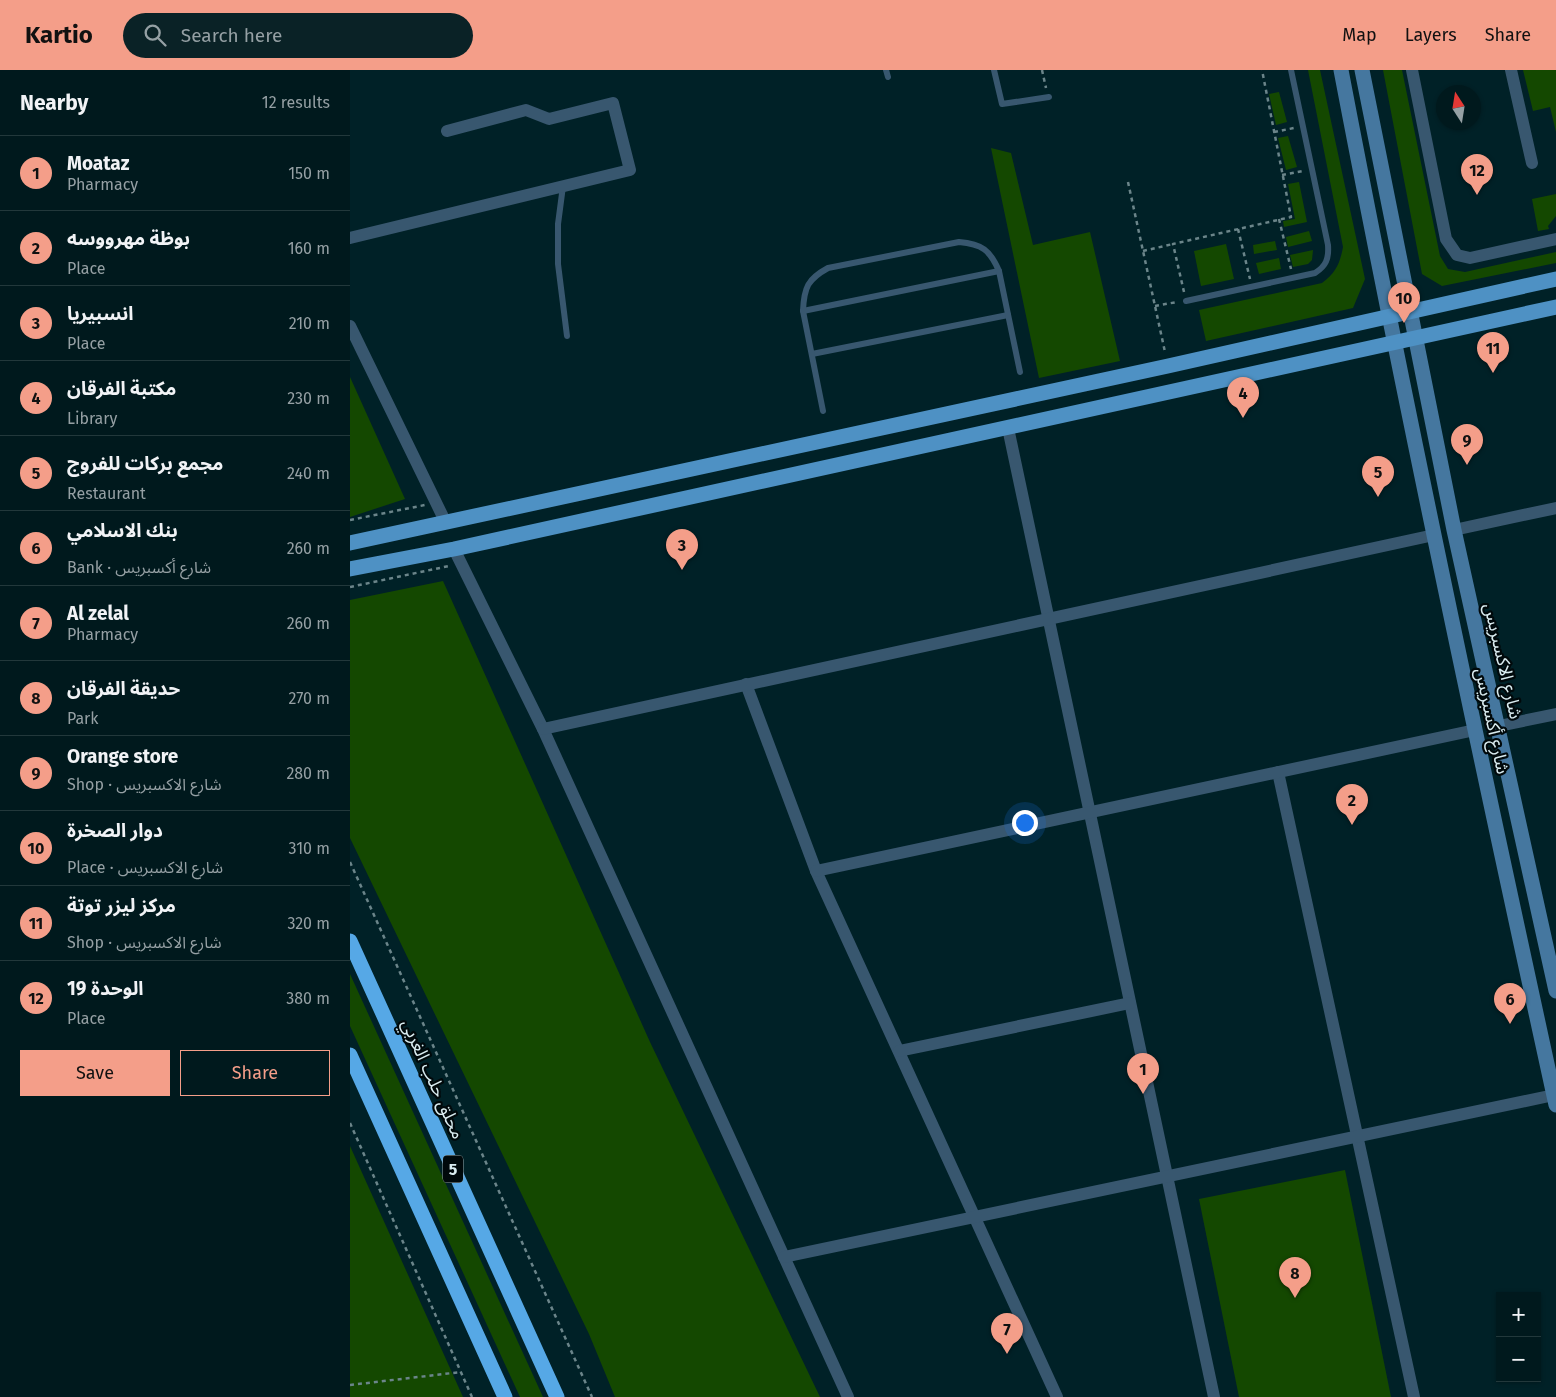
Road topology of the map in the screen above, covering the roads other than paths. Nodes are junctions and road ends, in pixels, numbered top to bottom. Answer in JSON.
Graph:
{"nodes":[{"id":1,"x":994,"y":70,"type":"edge"},
{"id":2,"x":1291,"y":70,"type":"edge"},
{"id":3,"x":1341,"y":70,"type":"edge"},
{"id":4,"x":1362,"y":70,"type":"edge"},
{"id":5,"x":1412,"y":70,"type":"edge"},
{"id":6,"x":1511,"y":70,"type":"edge"},
{"id":7,"x":1048,"y":96,"type":"road end"},
{"id":8,"x":447,"y":131,"type":"dead end"},
{"id":9,"x":1532,"y":163,"type":"dead end"},
{"id":10,"x":563,"y":186,"type":"junction"},
{"id":11,"x":350,"y":238,"type":"edge"},
{"id":12,"x":1556,"y":239,"type":"edge"},
{"id":13,"x":1000,"y":271,"type":"junction"},
{"id":14,"x":1556,"y":279,"type":"edge"},
{"id":15,"x":1186,"y":301,"type":"road end"},
{"id":16,"x":1556,"y":307,"type":"edge"},
{"id":17,"x":803,"y":311,"type":"junction"},
{"id":18,"x":1411,"y":311,"type":"junction"},
{"id":19,"x":1008,"y":315,"type":"junction"},
{"id":20,"x":1390,"y":316,"type":"junction"},
{"id":21,"x":350,"y":326,"type":"edge"},
{"id":22,"x":567,"y":336,"type":"dead end"},
{"id":23,"x":1417,"y":338,"type":"junction"},
{"id":24,"x":1396,"y":343,"type":"junction"},
{"id":25,"x":812,"y":354,"type":"junction"},
{"id":26,"x":1020,"y":372,"type":"dead end"},
{"id":27,"x":823,"y":411,"type":"dead end"},
{"id":28,"x":1008,"y":428,"type":"junction"},
{"id":29,"x":1556,"y":508,"type":"edge"},
{"id":30,"x":446,"y":523,"type":"junction"},
{"id":31,"x":1454,"y":530,"type":"junction"},
{"id":32,"x":1434,"y":535,"type":"junction"},
{"id":33,"x":350,"y":543,"type":"edge"},
{"id":34,"x":454,"y":549,"type":"junction"},
{"id":35,"x":350,"y":569,"type":"edge"},
{"id":36,"x":1048,"y":619,"type":"junction"},
{"id":37,"x":746,"y":684,"type":"junction"},
{"id":38,"x":1556,"y":714,"type":"edge"},
{"id":39,"x":1499,"y":726,"type":"junction"},
{"id":40,"x":542,"y":729,"type":"junction"},
{"id":41,"x":1475,"y":730,"type":"junction"},
{"id":42,"x":1278,"y":772,"type":"junction"},
{"id":43,"x":1090,"y":812,"type":"junction"},
{"id":44,"x":816,"y":871,"type":"junction"},
{"id":45,"x":350,"y":941,"type":"edge"},
{"id":46,"x":1556,"y":991,"type":"edge"},
{"id":47,"x":1130,"y":1003,"type":"junction"},
{"id":48,"x":898,"y":1051,"type":"junction"},
{"id":49,"x":350,"y":1055,"type":"edge"},
{"id":50,"x":1555,"y":1100,"type":"edge"},
{"id":51,"x":1356,"y":1136,"type":"junction"},
{"id":52,"x":1167,"y":1176,"type":"junction"},
{"id":53,"x":975,"y":1217,"type":"junction"},
{"id":54,"x":784,"y":1257,"type":"junction"},
{"id":55,"x":505,"y":1397,"type":"edge"},
{"id":56,"x":557,"y":1397,"type":"edge"},
{"id":57,"x":848,"y":1397,"type":"edge"},
{"id":58,"x":1057,"y":1397,"type":"edge"},
{"id":59,"x":1214,"y":1397,"type":"edge"},
{"id":60,"x":1414,"y":1397,"type":"edge"}],
"edges":[{"from":1,"to":7,"type":"lane"},
{"from":2,"to":15,"type":"lane"},
{"from":3,"to":20,"type":"street","name":"شارع أكسبريس"},
{"from":4,"to":18,"type":"street","name":"شارع الاكسبريس"},
{"from":5,"to":12,"type":"street"},
{"from":6,"to":9,"type":"street"},
{"from":8,"to":10,"type":"street"},
{"from":10,"to":11,"type":"street"},
{"from":10,"to":22,"type":"lane"},
{"from":13,"to":17,"type":"lane"},
{"from":13,"to":17,"type":"lane"},
{"from":13,"to":19,"type":"lane"},
{"from":14,"to":18,"type":"main road"},
{"from":16,"to":23,"type":"main road"},
{"from":17,"to":25,"type":"lane"},
{"from":18,"to":20,"type":"main road"},
{"from":18,"to":23,"type":"street","name":"شارع الاكسبريس"},
{"from":19,"to":25,"type":"lane"},
{"from":19,"to":26,"type":"lane"},
{"from":20,"to":24,"type":"street","name":"شارع أكسبريس"},
{"from":20,"to":30,"type":"main road"},
{"from":21,"to":30,"type":"street"},
{"from":23,"to":24,"type":"main road"},
{"from":23,"to":31,"type":"street","name":"شارع الاكسبريس"},
{"from":24,"to":28,"type":"main road"},
{"from":24,"to":32,"type":"street","name":"شارع أكسبريس"},
{"from":25,"to":27,"type":"lane"},
{"from":28,"to":34,"type":"main road"},
{"from":28,"to":36,"type":"street"},
{"from":29,"to":31,"type":"street"},
{"from":30,"to":33,"type":"main road"},
{"from":31,"to":39,"type":"street","name":"شارع الاكسبريس"},
{"from":32,"to":36,"type":"street"},
{"from":32,"to":41,"type":"street","name":"شارع أكسبريس"},
{"from":34,"to":35,"type":"main road"},
{"from":34,"to":40,"type":"street"},
{"from":36,"to":37,"type":"street"},
{"from":36,"to":43,"type":"street"},
{"from":37,"to":40,"type":"street"},
{"from":37,"to":44,"type":"street"},
{"from":38,"to":39,"type":"street"},
{"from":39,"to":46,"type":"street","name":"شارع الاكسبريس"},
{"from":40,"to":54,"type":"street"},
{"from":41,"to":42,"type":"street"},
{"from":41,"to":50,"type":"street","name":"شارع أكسبريس"},
{"from":42,"to":43,"type":"street"},
{"from":42,"to":51,"type":"street"},
{"from":43,"to":44,"type":"street"},
{"from":43,"to":47,"type":"street"},
{"from":44,"to":48,"type":"street"},
{"from":45,"to":56,"type":"highway","name":"محلق حلب الغربي","number":"5"},
{"from":47,"to":48,"type":"street"},
{"from":47,"to":52,"type":"street"},
{"from":48,"to":53,"type":"street"},
{"from":49,"to":55,"type":"highway"},
{"from":50,"to":51,"type":"street"},
{"from":51,"to":52,"type":"street"},
{"from":51,"to":60,"type":"street"},
{"from":52,"to":53,"type":"street"},
{"from":52,"to":59,"type":"street"},
{"from":53,"to":54,"type":"street"},
{"from":53,"to":58,"type":"street"},
{"from":54,"to":57,"type":"street"}]}
